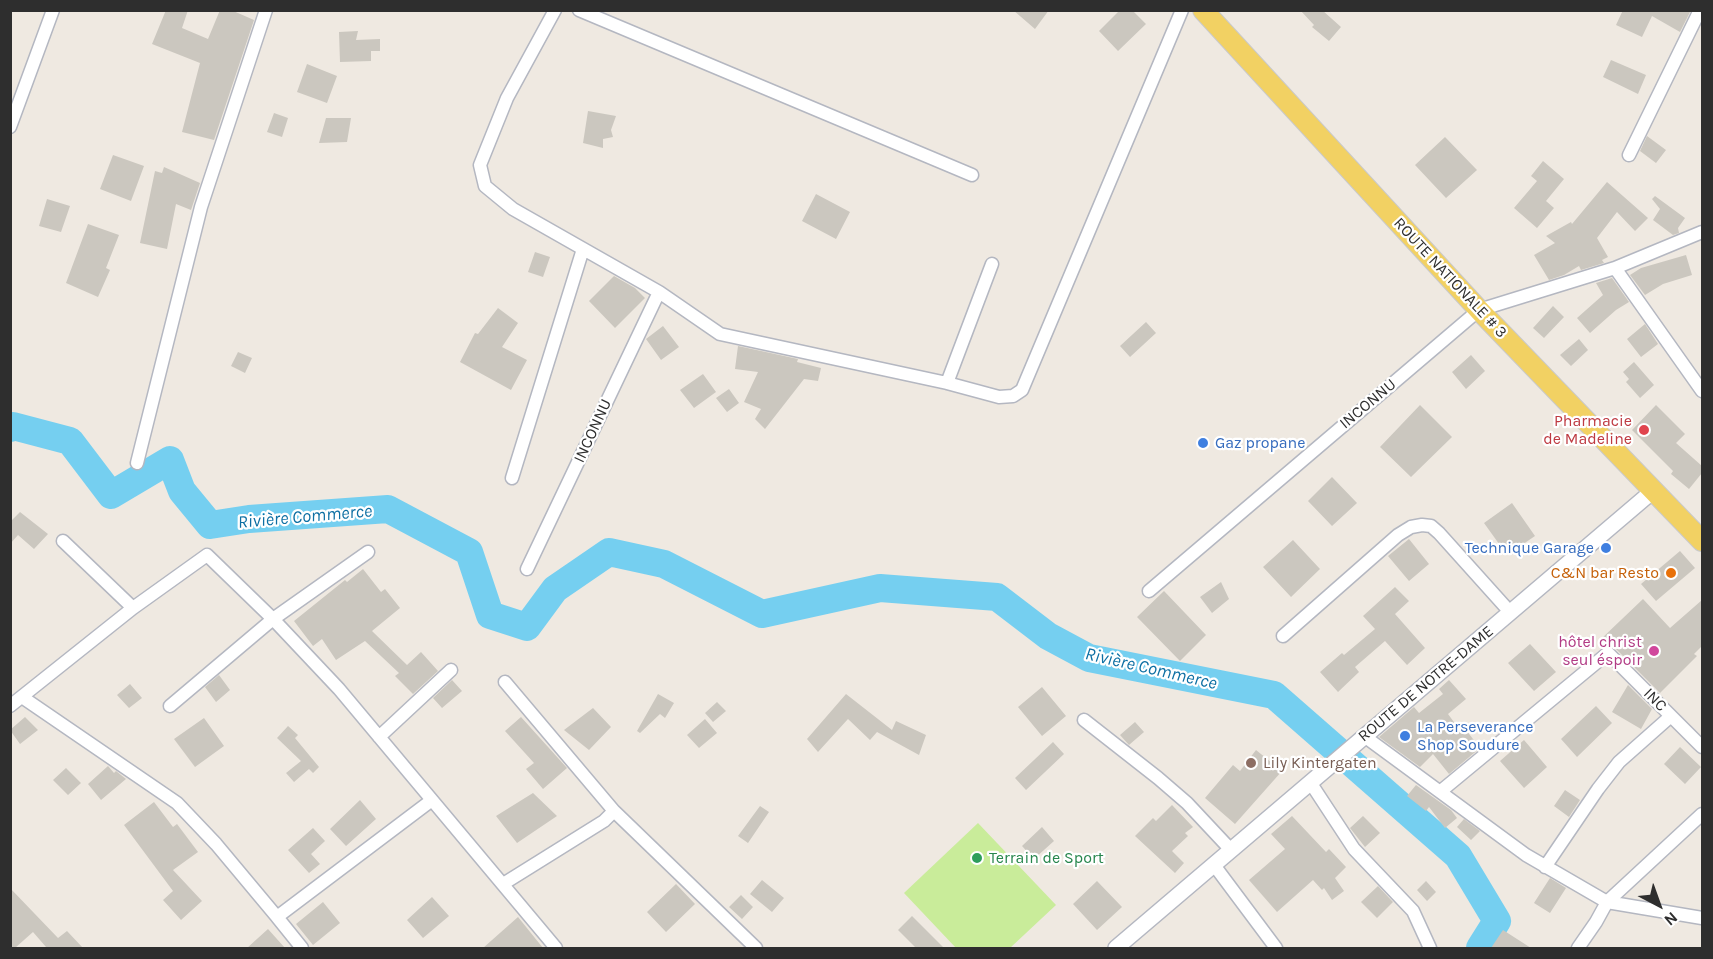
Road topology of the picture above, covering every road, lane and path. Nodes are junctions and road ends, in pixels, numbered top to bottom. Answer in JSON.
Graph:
{"nodes":[{"id":1,"x":53,"y":10,"type":"edge"},
{"id":2,"x":266,"y":10,"type":"edge"},
{"id":3,"x":555,"y":10,"type":"edge"},
{"id":4,"x":579,"y":10,"type":"edge"},
{"id":5,"x":1182,"y":10,"type":"edge"},
{"id":6,"x":1203,"y":10,"type":"edge"},
{"id":7,"x":1700,"y":10,"type":"edge"},
{"id":8,"x":10,"y":127,"type":"edge"},
{"id":9,"x":1629,"y":155,"type":"dead end"},
{"id":10,"x":972,"y":175,"type":"dead end"},
{"id":11,"x":1702,"y":232,"type":"edge"},
{"id":12,"x":583,"y":249,"type":"junction"},
{"id":13,"x":992,"y":264,"type":"dead end"},
{"id":14,"x":1615,"y":268,"type":"junction"},
{"id":15,"x":659,"y":292,"type":"junction"},
{"id":16,"x":1479,"y":310,"type":"junction"},
{"id":17,"x":947,"y":383,"type":"junction"},
{"id":18,"x":1702,"y":391,"type":"edge"},
{"id":19,"x":137,"y":463,"type":"dead end"},
{"id":20,"x":512,"y":478,"type":"dead end"},
{"id":21,"x":1654,"y":490,"type":"junction"},
{"id":22,"x":63,"y":541,"type":"dead end"},
{"id":23,"x":1702,"y":541,"type":"edge"},
{"id":24,"x":368,"y":552,"type":"dead end"},
{"id":25,"x":527,"y":569,"type":"dead end"},
{"id":26,"x":1149,"y":591,"type":"dead end"},
{"id":27,"x":133,"y":608,"type":"junction"},
{"id":28,"x":1510,"y":612,"type":"junction"},
{"id":29,"x":273,"y":619,"type":"junction"},
{"id":30,"x":1283,"y":636,"type":"dead end"},
{"id":31,"x":451,"y":670,"type":"dead end"},
{"id":32,"x":504,"y":682,"type":"dead end"},
{"id":33,"x":22,"y":697,"type":"junction"},
{"id":34,"x":10,"y":706,"type":"edge"},
{"id":35,"x":170,"y":706,"type":"dead end"},
{"id":36,"x":1671,"y":716,"type":"junction"},
{"id":37,"x":1084,"y":720,"type":"dead end"},
{"id":38,"x":1364,"y":736,"type":"junction"},
{"id":39,"x":380,"y":737,"type":"junction"},
{"id":40,"x":1702,"y":747,"type":"edge"},
{"id":41,"x":1310,"y":782,"type":"junction"},
{"id":42,"x":1441,"y":791,"type":"junction"},
{"id":43,"x":432,"y":800,"type":"junction"},
{"id":44,"x":614,"y":811,"type":"junction"},
{"id":45,"x":1702,"y":814,"type":"edge"},
{"id":46,"x":1231,"y":850,"type":"junction"},
{"id":47,"x":1214,"y":865,"type":"junction"},
{"id":48,"x":1545,"y":867,"type":"junction"},
{"id":49,"x":503,"y":884,"type":"junction"},
{"id":50,"x":1606,"y":902,"type":"junction"},
{"id":51,"x":277,"y":917,"type":"junction"},
{"id":52,"x":1702,"y":918,"type":"edge"},
{"id":53,"x":302,"y":948,"type":"edge"},
{"id":54,"x":556,"y":948,"type":"edge"},
{"id":55,"x":756,"y":948,"type":"edge"},
{"id":56,"x":1116,"y":948,"type":"edge"},
{"id":57,"x":1276,"y":948,"type":"edge"},
{"id":58,"x":1430,"y":948,"type":"edge"},
{"id":59,"x":1578,"y":948,"type":"edge"}],
"edges":[{"from":1,"to":8,"type":"street"},
{"from":2,"to":19,"type":"street"},
{"from":3,"to":12,"type":"street"},
{"from":4,"to":10,"type":"street"},
{"from":5,"to":17,"type":"street"},
{"from":6,"to":16,"type":"main road","name":"ROUTE NATIONALE # 3"},
{"from":7,"to":9,"type":"street"},
{"from":11,"to":14,"type":"street","name":"INCONNU"},
{"from":12,"to":15,"type":"street"},
{"from":12,"to":20,"type":"street"},
{"from":13,"to":17,"type":"street"},
{"from":14,"to":16,"type":"street","name":"INCONNU"},
{"from":14,"to":18,"type":"street"},
{"from":15,"to":17,"type":"street"},
{"from":15,"to":25,"type":"street","name":"INCONNU"},
{"from":16,"to":21,"type":"main road","name":"ROUTE NATIONALE # 3"},
{"from":16,"to":26,"type":"street","name":"INCONNU"},
{"from":21,"to":23,"type":"main road","name":"ROUTE NATIONALE # 3"},
{"from":21,"to":28,"type":"street","name":"ROUTE DE NOTRE-DAME"},
{"from":22,"to":27,"type":"street"},
{"from":24,"to":29,"type":"street"},
{"from":27,"to":29,"type":"street"},
{"from":27,"to":33,"type":"street"},
{"from":28,"to":30,"type":"street"},
{"from":28,"to":38,"type":"street","name":"ROUTE DE NOTRE-DAME"},
{"from":29,"to":35,"type":"street"},
{"from":29,"to":39,"type":"street"},
{"from":31,"to":39,"type":"street"},
{"from":32,"to":44,"type":"street"},
{"from":33,"to":34,"type":"street"},
{"from":33,"to":51,"type":"street"},
{"from":36,"to":40,"type":"street","name":"INC"},
{"from":36,"to":42,"type":"street","name":"INC"},
{"from":36,"to":48,"type":"street"},
{"from":37,"to":46,"type":"street"},
{"from":38,"to":41,"type":"street","name":"ROUTE DE NOTRE-DAME"},
{"from":38,"to":42,"type":"street"},
{"from":39,"to":43,"type":"street"},
{"from":41,"to":46,"type":"street","name":"ROUTE DE NOTRE-DAME"},
{"from":41,"to":58,"type":"street"},
{"from":42,"to":48,"type":"street"},
{"from":43,"to":49,"type":"street"},
{"from":43,"to":51,"type":"street"},
{"from":44,"to":49,"type":"street"},
{"from":44,"to":55,"type":"street"},
{"from":45,"to":50,"type":"street"},
{"from":46,"to":47,"type":"street","name":"ROUTE DE NOTRE-DAME"},
{"from":47,"to":56,"type":"street","name":"ROUTE DE NOTRE-DAME"},
{"from":47,"to":57,"type":"street"},
{"from":48,"to":50,"type":"street"},
{"from":49,"to":54,"type":"street"},
{"from":50,"to":52,"type":"street"},
{"from":50,"to":59,"type":"street"},
{"from":51,"to":53,"type":"street"}]}
